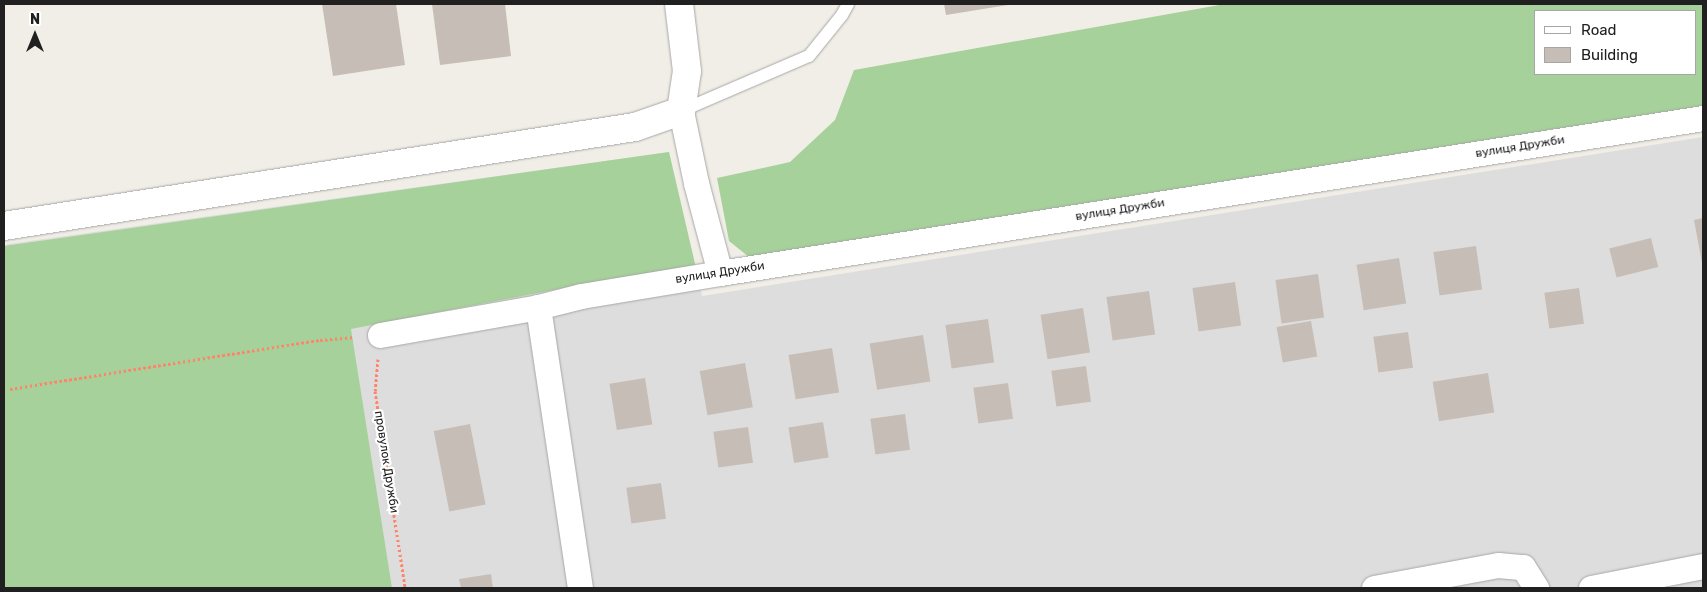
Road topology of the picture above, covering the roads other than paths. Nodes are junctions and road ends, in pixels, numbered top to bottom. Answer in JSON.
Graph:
{"nodes":[{"id":1,"x":679,"y":4,"type":"edge"},
{"id":2,"x":848,"y":4,"type":"edge"},
{"id":3,"x":680,"y":111,"type":"junction"},
{"id":4,"x":1703,"y":118,"type":"edge"},
{"id":5,"x":4,"y":226,"type":"edge"},
{"id":6,"x":720,"y":273,"type":"junction"},
{"id":7,"x":538,"y":307,"type":"junction"},
{"id":8,"x":380,"y":336,"type":"road end"},
{"id":9,"x":1703,"y":566,"type":"edge"},
{"id":10,"x":580,"y":588,"type":"edge"},
{"id":11,"x":1374,"y":588,"type":"edge"},
{"id":12,"x":1536,"y":588,"type":"edge"},
{"id":13,"x":1591,"y":588,"type":"edge"}],
"edges":[{"from":1,"to":3,"type":"street"},
{"from":2,"to":3,"type":"lane"},
{"from":3,"to":5,"type":"street"},
{"from":3,"to":6,"type":"street"},
{"from":4,"to":6,"type":"street","name":"вулиця Дружби"},
{"from":6,"to":7,"type":"street","name":"вулиця Дружби"},
{"from":7,"to":8,"type":"street","name":"вулиця Дружби"},
{"from":7,"to":10,"type":"street"},
{"from":9,"to":13,"type":"street"},
{"from":11,"to":12,"type":"street"}]}
